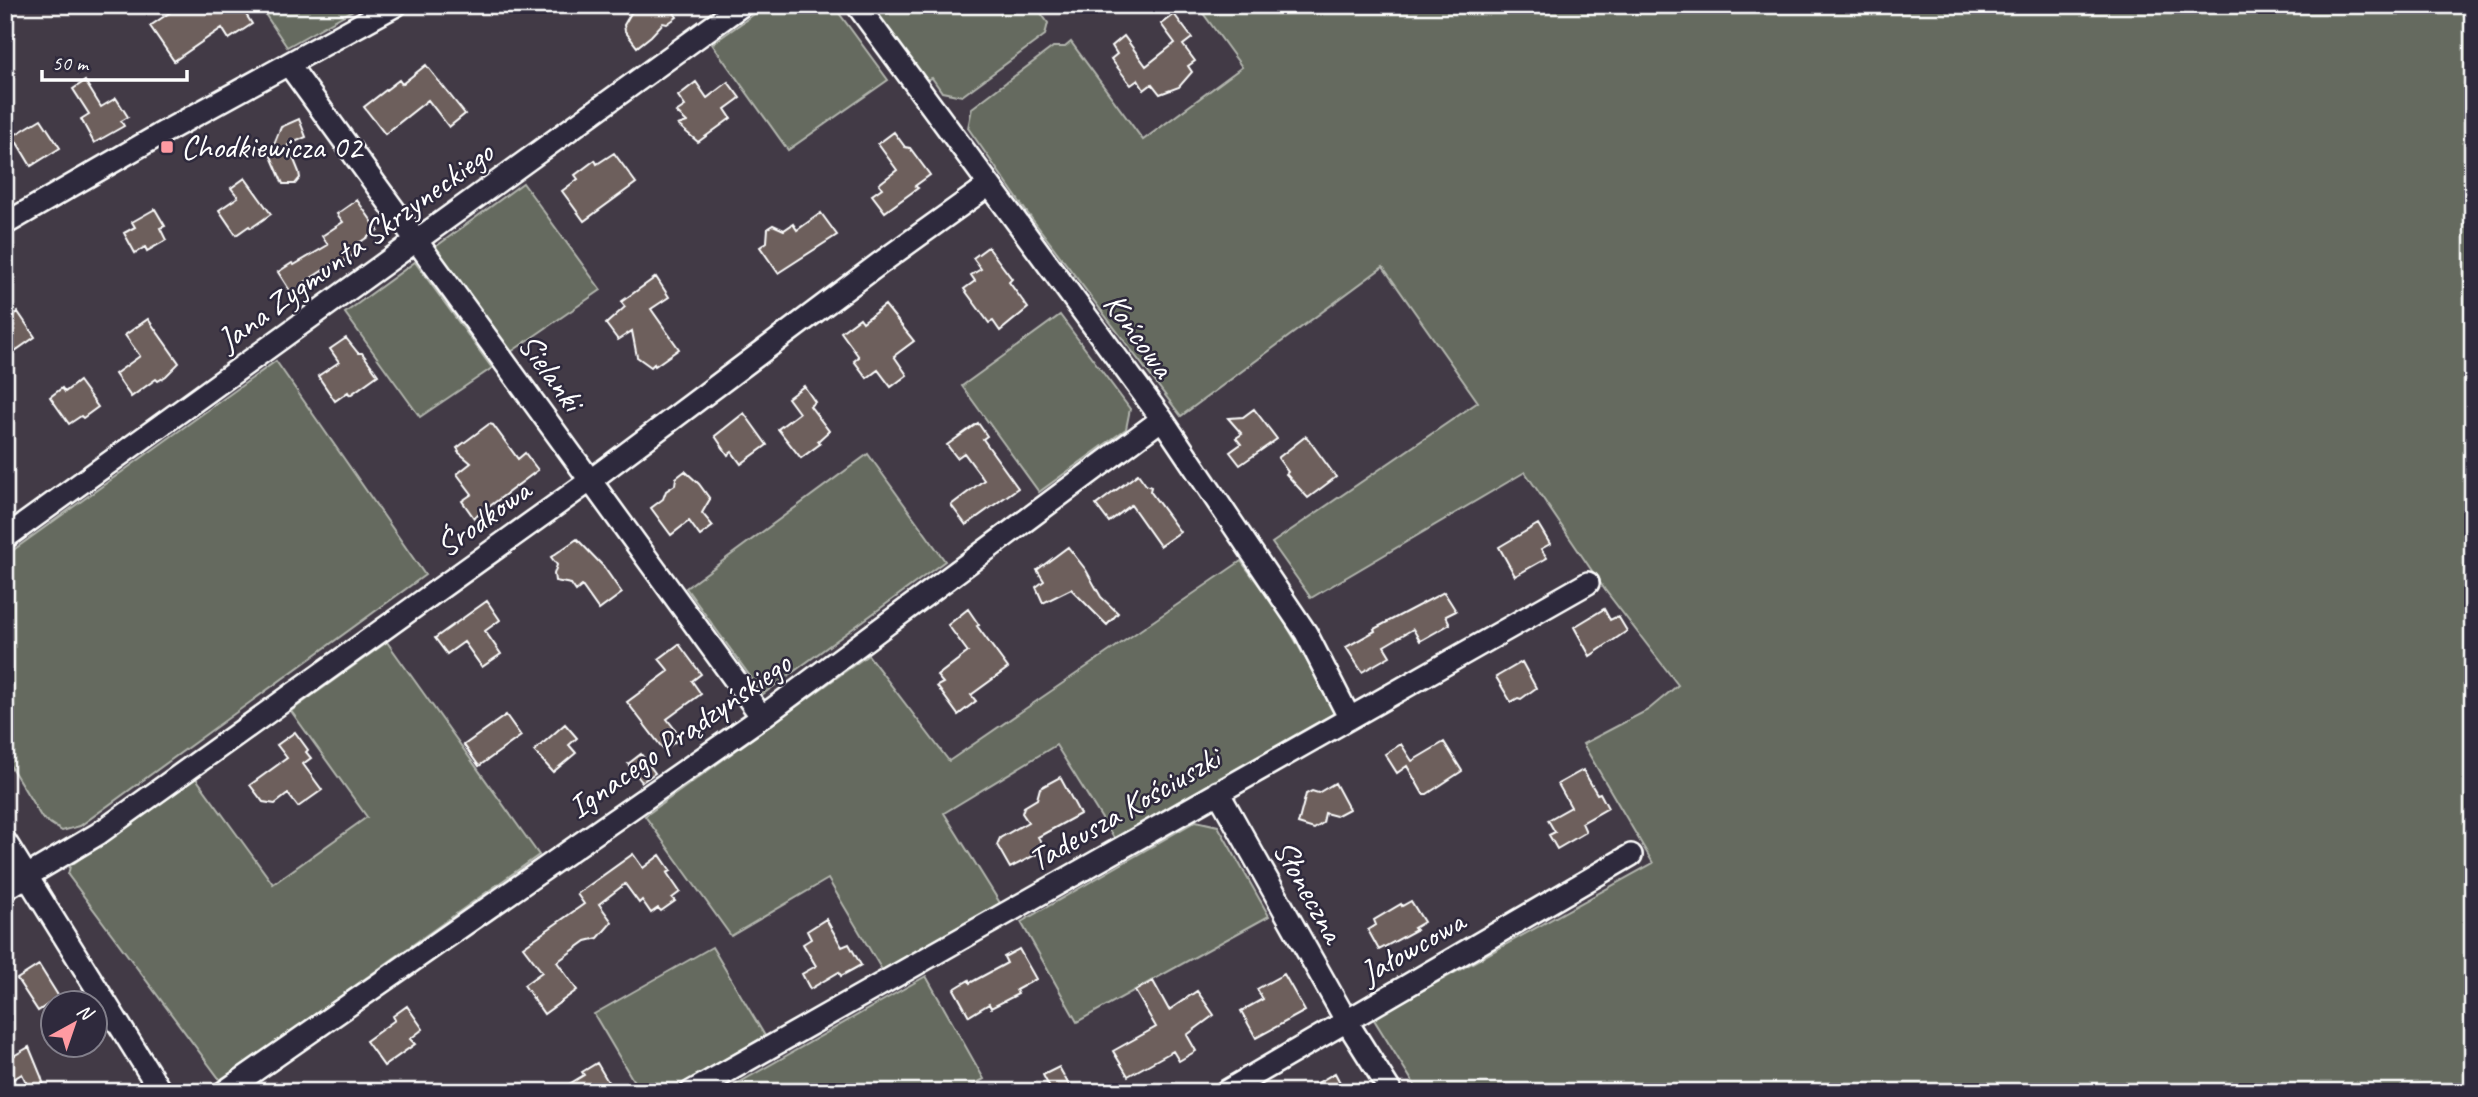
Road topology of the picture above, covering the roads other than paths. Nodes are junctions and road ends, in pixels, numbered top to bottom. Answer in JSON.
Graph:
{"nodes":[{"id":1,"x":396,"y":5,"type":"edge"},
{"id":2,"x":742,"y":5,"type":"edge"},
{"id":3,"x":857,"y":5,"type":"edge"},
{"id":4,"x":289,"y":65,"type":"junction"},
{"id":5,"x":989,"y":185,"type":"junction"},
{"id":6,"x":5,"y":224,"type":"edge"},
{"id":7,"x":416,"y":241,"type":"junction"},
{"id":8,"x":1162,"y":419,"type":"junction"},
{"id":9,"x":590,"y":480,"type":"junction"},
{"id":10,"x":5,"y":538,"type":"edge"},
{"id":11,"x":1588,"y":583,"type":"dead end"},
{"id":12,"x":1349,"y":717,"type":"junction"},
{"id":13,"x":762,"y":718,"type":"junction"},
{"id":14,"x":1218,"y":792,"type":"junction"},
{"id":15,"x":5,"y":841,"type":"edge"},
{"id":16,"x":1631,"y":855,"type":"dead end"},
{"id":17,"x":28,"y":877,"type":"junction"},
{"id":18,"x":5,"y":890,"type":"edge"},
{"id":19,"x":1347,"y":1021,"type":"junction"},
{"id":20,"x":161,"y":1092,"type":"edge"},
{"id":21,"x":224,"y":1092,"type":"edge"},
{"id":22,"x":691,"y":1092,"type":"edge"},
{"id":23,"x":1225,"y":1092,"type":"edge"},
{"id":24,"x":1391,"y":1092,"type":"edge"}],
"edges":[{"from":1,"to":4,"type":"street"},
{"from":2,"to":7,"type":"street","name":"Jana Zygmunta Skrzyneckiego"},
{"from":3,"to":5,"type":"street","name":"Końcowa"},
{"from":4,"to":6,"type":"street"},
{"from":4,"to":7,"type":"street","name":"Sielanki"},
{"from":5,"to":8,"type":"street","name":"Końcowa"},
{"from":5,"to":9,"type":"street","name":"Środkowa"},
{"from":7,"to":9,"type":"street","name":"Sielanki"},
{"from":7,"to":10,"type":"street","name":"Jana Zygmunta Skrzyneckiego"},
{"from":8,"to":12,"type":"street","name":"Końcowa"},
{"from":8,"to":13,"type":"street","name":"Ignacego Prądzyńskiego"},
{"from":9,"to":13,"type":"street","name":"Sielanki"},
{"from":9,"to":17,"type":"street","name":"Środkowa"},
{"from":11,"to":12,"type":"street","name":"Tadeusza Kościuszki"},
{"from":12,"to":14,"type":"street","name":"Tadeusza Kościuszki"},
{"from":13,"to":21,"type":"street","name":"Ignacego Prądzyńskiego"},
{"from":14,"to":19,"type":"street","name":"Słoneczna"},
{"from":14,"to":22,"type":"street","name":"Tadeusza Kościuszki"},
{"from":15,"to":17,"type":"street"},
{"from":16,"to":19,"type":"street","name":"Jałowcowa"},
{"from":17,"to":18,"type":"street","name":"Środkowa"},
{"from":17,"to":20,"type":"street"},
{"from":19,"to":23,"type":"street","name":"Jałowcowa"},
{"from":19,"to":24,"type":"street","name":"Słoneczna"}]}
